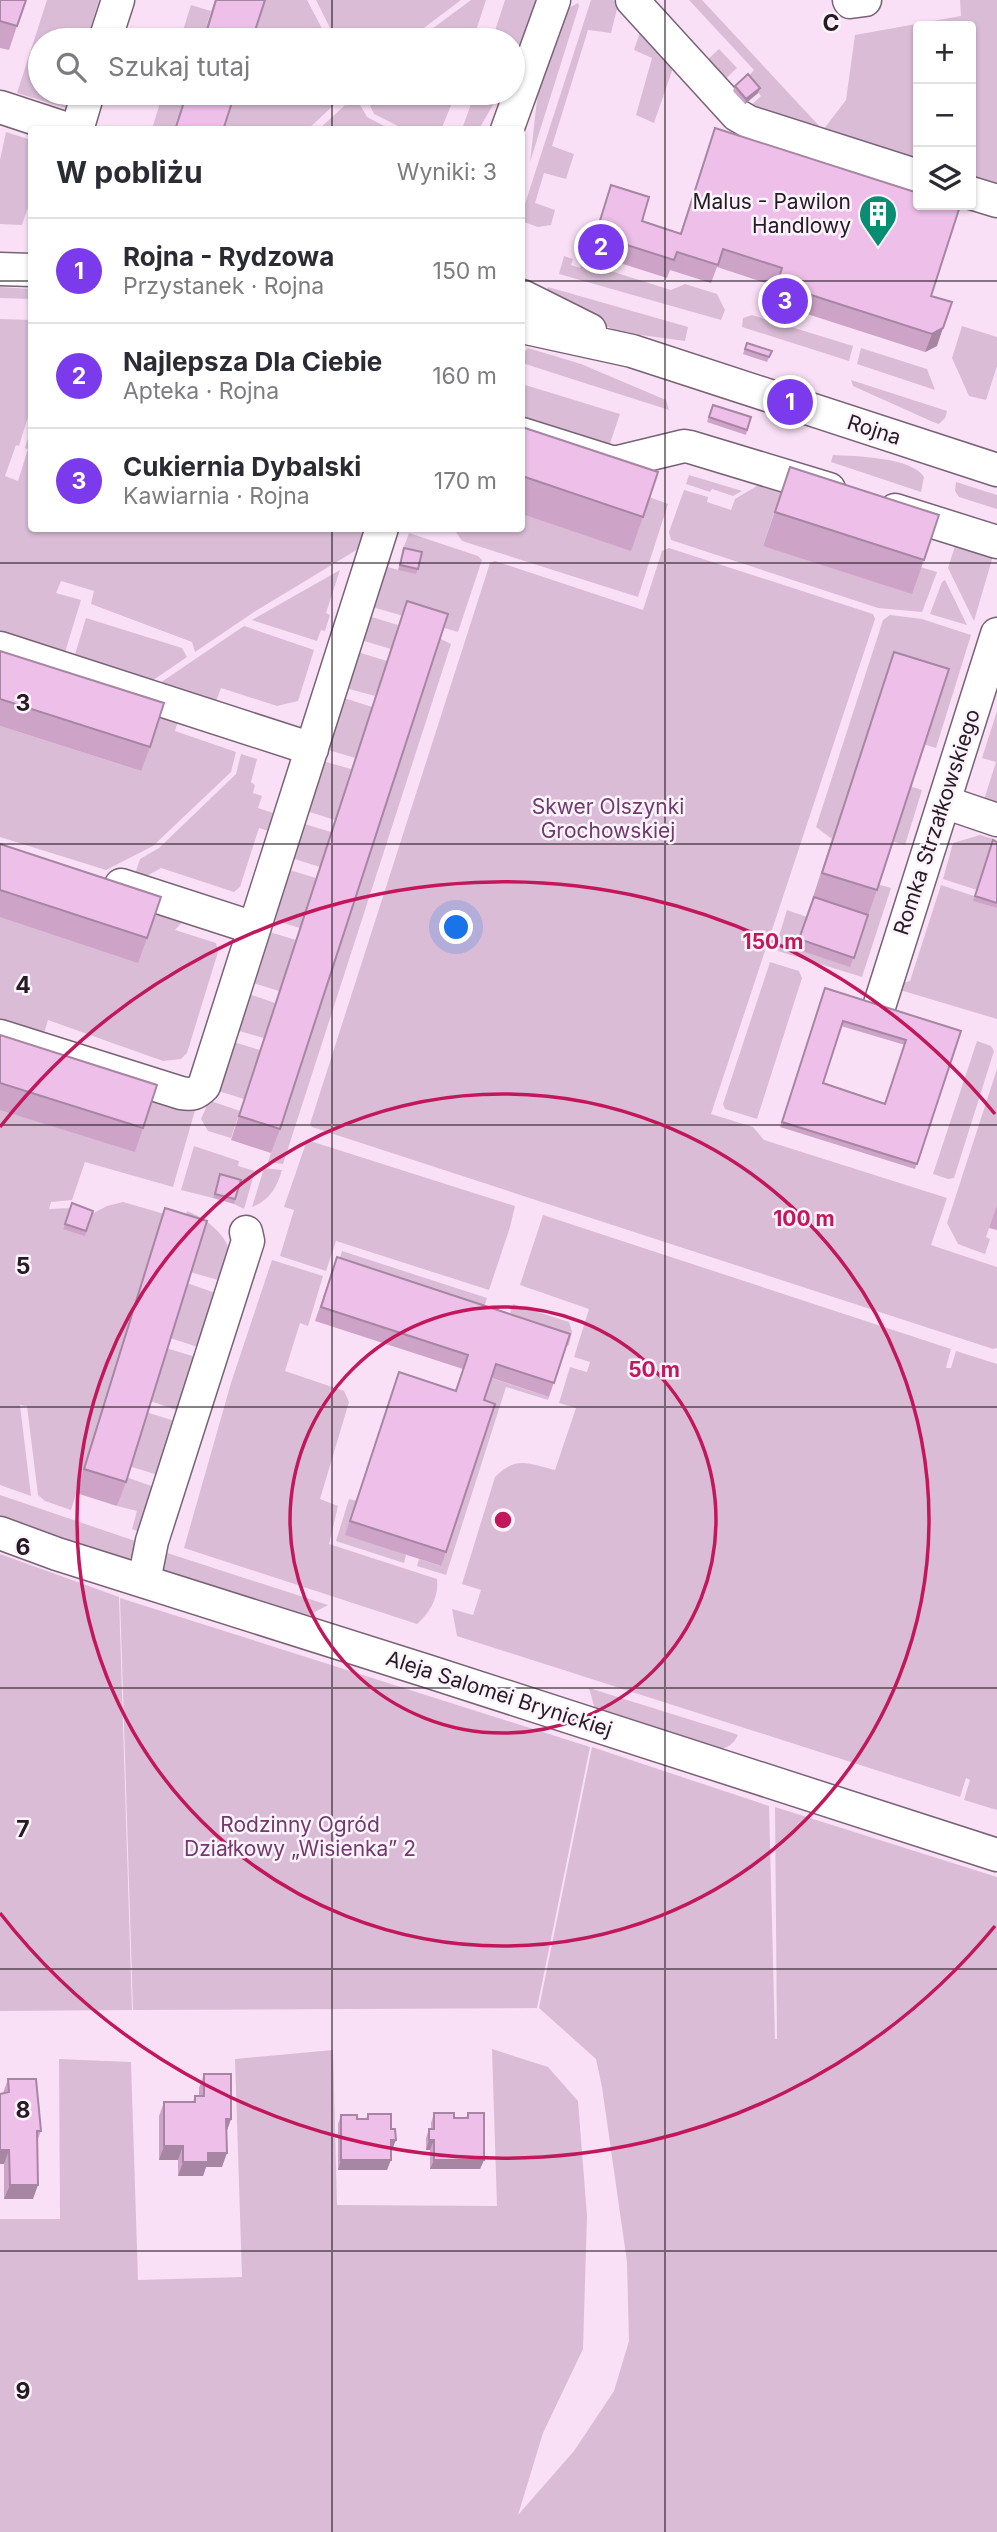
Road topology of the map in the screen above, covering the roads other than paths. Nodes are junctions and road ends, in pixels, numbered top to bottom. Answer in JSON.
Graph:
{"nodes":[{"id":1,"x":118,"y":0,"type":"edge"},
{"id":2,"x":554,"y":0,"type":"edge"},
{"id":3,"x":632,"y":0,"type":"edge"},
{"id":4,"x":849,"y":0,"type":"edge"},
{"id":5,"x":865,"y":0,"type":"edge"},
{"id":6,"x":109,"y":28,"type":"edge"},
{"id":7,"x":525,"y":80,"type":"edge"},
{"id":8,"x":84,"y":105,"type":"edge"},
{"id":9,"x":508,"y":105,"type":"edge"},
{"id":10,"x":516,"y":105,"type":"edge"},
{"id":11,"x":0,"y":107,"type":"edge"},
{"id":12,"x":58,"y":126,"type":"edge"},
{"id":13,"x":78,"y":126,"type":"edge"},
{"id":14,"x":493,"y":126,"type":"edge"},
{"id":15,"x":508,"y":126,"type":"edge"},
{"id":16,"x":913,"y":174,"type":"edge"},
{"id":17,"x":976,"y":195,"type":"edge"},
{"id":18,"x":997,"y":201,"type":"edge"},
{"id":19,"x":0,"y":269,"type":"edge"},
{"id":20,"x":28,"y":270,"type":"edge"},
{"id":21,"x":525,"y":298,"type":"edge"},
{"id":22,"x":525,"y":328,"type":"edge"},
{"id":23,"x":632,"y":351,"type":"junction"},
{"id":24,"x":525,"y":435,"type":"edge"},
{"id":25,"x":997,"y":470,"type":"edge"},
{"id":26,"x":382,"y":532,"type":"edge"},
{"id":27,"x":997,"y":542,"type":"edge"},
{"id":28,"x":996,"y":639,"type":"edge"},
{"id":29,"x":0,"y":648,"type":"edge"},
{"id":30,"x":312,"y":750,"type":"junction"},
{"id":31,"x":944,"y":803,"type":"junction"},
{"id":32,"x":997,"y":820,"type":"edge"},
{"id":33,"x":93,"y":876,"type":"edge"},
{"id":34,"x":254,"y":929,"type":"junction"},
{"id":35,"x":878,"y":1010,"type":"edge"},
{"id":36,"x":0,"y":1035,"type":"edge"},
{"id":37,"x":246,"y":1232,"type":"dead end"},
{"id":38,"x":0,"y":1534,"type":"edge"},
{"id":39,"x":144,"y":1581,"type":"junction"},
{"id":40,"x":997,"y":1855,"type":"edge"}],
"edges":[{"from":1,"to":6,"type":"street"},
{"from":2,"to":7,"type":"street"},
{"from":3,"to":16,"type":"street"},
{"from":4,"to":5,"type":"street"},
{"from":8,"to":13,"type":"street"},
{"from":9,"to":14,"type":"street"},
{"from":10,"to":15,"type":"street"},
{"from":11,"to":12,"type":"street"},
{"from":17,"to":18,"type":"street"},
{"from":19,"to":20,"type":"street"},
{"from":21,"to":23,"type":"street","name":"Rojna"},
{"from":22,"to":23,"type":"street","name":"Rojna"},
{"from":23,"to":25,"type":"street","name":"Rojna"},
{"from":24,"to":27,"type":"street"},
{"from":26,"to":30,"type":"street"},
{"from":28,"to":31,"type":"street","name":"Romka Strzałkowskiego"},
{"from":29,"to":30,"type":"street"},
{"from":30,"to":34,"type":"street"},
{"from":31,"to":32,"type":"street"},
{"from":31,"to":35,"type":"street","name":"Romka Strzałkowskiego"},
{"from":33,"to":34,"type":"street"},
{"from":34,"to":36,"type":"street"},
{"from":37,"to":39,"type":"street"},
{"from":38,"to":39,"type":"street","name":"Aleja Salomei Brynickiej"},
{"from":39,"to":40,"type":"street","name":"Aleja Salomei Brynickiej"}]}
